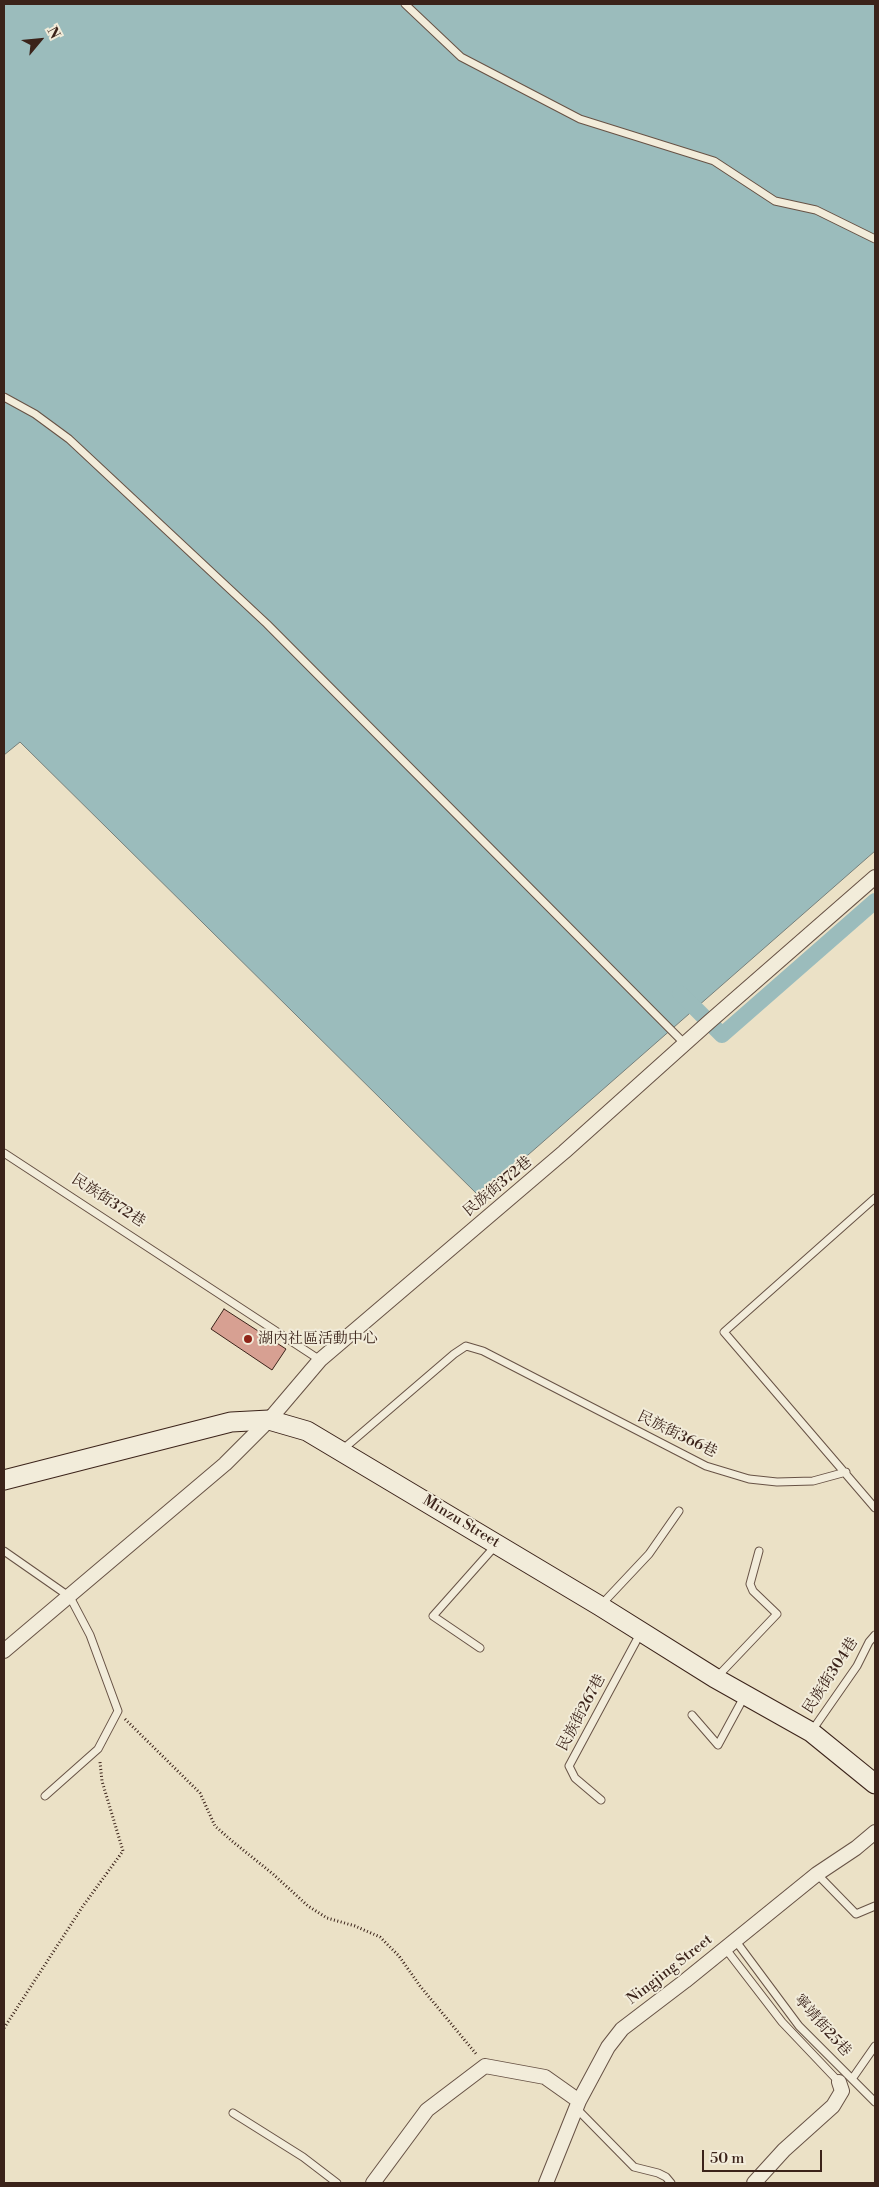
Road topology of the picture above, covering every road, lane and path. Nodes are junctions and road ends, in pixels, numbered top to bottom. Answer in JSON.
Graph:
{"nodes":[{"id":1,"x":404,"y":4,"type":"edge"},
{"id":2,"x":875,"y":239,"type":"edge"},
{"id":3,"x":4,"y":397,"type":"edge"},
{"id":4,"x":875,"y":877,"type":"edge"},
{"id":5,"x":690,"y":1040,"type":"junction"},
{"id":6,"x":4,"y":1153,"type":"edge"},
{"id":7,"x":875,"y":1198,"type":"edge"},
{"id":8,"x":320,"y":1360,"type":"junction"},
{"id":9,"x":269,"y":1420,"type":"junction"},
{"id":10,"x":342,"y":1451,"type":"junction"},
{"id":11,"x":846,"y":1472,"type":"junction"},
{"id":12,"x":4,"y":1480,"type":"edge"},
{"id":13,"x":875,"y":1508,"type":"edge"},
{"id":14,"x":678,"y":1511,"type":"dead end"},
{"id":15,"x":497,"y":1544,"type":"junction"},
{"id":16,"x":759,"y":1550,"type":"dead end"},
{"id":17,"x":4,"y":1551,"type":"edge"},
{"id":18,"x":70,"y":1597,"type":"junction"},
{"id":19,"x":600,"y":1606,"type":"junction"},
{"id":20,"x":641,"y":1632,"type":"junction"},
{"id":21,"x":875,"y":1635,"type":"edge"},
{"id":22,"x":480,"y":1648,"type":"dead end"},
{"id":23,"x":4,"y":1652,"type":"edge"},
{"id":24,"x":715,"y":1678,"type":"junction"},
{"id":25,"x":745,"y":1696,"type":"junction"},
{"id":26,"x":118,"y":1711,"type":"junction"},
{"id":27,"x":692,"y":1716,"type":"dead end"},
{"id":28,"x":811,"y":1732,"type":"junction"},
{"id":29,"x":98,"y":1749,"type":"junction"},
{"id":30,"x":875,"y":1784,"type":"edge"},
{"id":31,"x":45,"y":1796,"type":"dead end"},
{"id":32,"x":601,"y":1800,"type":"dead end"},
{"id":33,"x":875,"y":1832,"type":"edge"},
{"id":34,"x":816,"y":1874,"type":"junction"},
{"id":35,"x":875,"y":1906,"type":"edge"},
{"id":36,"x":730,"y":1944,"type":"junction"},
{"id":37,"x":4,"y":2028,"type":"edge"},
{"id":38,"x":875,"y":2046,"type":"edge"},
{"id":39,"x":485,"y":2066,"type":"junction"},
{"id":40,"x":846,"y":2081,"type":"junction"},
{"id":41,"x":875,"y":2102,"type":"edge"},
{"id":42,"x":578,"y":2105,"type":"junction"},
{"id":43,"x":233,"y":2113,"type":"dead end"},
{"id":44,"x":337,"y":2183,"type":"edge"},
{"id":45,"x":372,"y":2183,"type":"edge"},
{"id":46,"x":546,"y":2183,"type":"edge"},
{"id":47,"x":671,"y":2183,"type":"edge"},
{"id":48,"x":754,"y":2183,"type":"edge"}],
"edges":[{"from":1,"to":2,"type":"lane"},
{"from":3,"to":5,"type":"lane"},
{"from":4,"to":5,"type":"street","name":"民族街372巷"},
{"from":5,"to":8,"type":"street","name":"民族街372巷"},
{"from":6,"to":8,"type":"lane","name":"民族街372巷"},
{"from":7,"to":11,"type":"lane"},
{"from":8,"to":9,"type":"street","name":"民族街372巷"},
{"from":9,"to":10,"type":"street","name":"Minzu Street"},
{"from":9,"to":12,"type":"street","name":"Minzu Street"},
{"from":9,"to":18,"type":"street","name":"民族街372巷"},
{"from":10,"to":11,"type":"lane","name":"民族街366巷"},
{"from":10,"to":15,"type":"street","name":"Minzu Street"},
{"from":11,"to":13,"type":"lane"},
{"from":14,"to":19,"type":"lane"},
{"from":15,"to":19,"type":"street","name":"Minzu Street"},
{"from":15,"to":22,"type":"lane"},
{"from":16,"to":24,"type":"lane"},
{"from":17,"to":18,"type":"lane"},
{"from":18,"to":23,"type":"street","name":"民族街372巷"},
{"from":18,"to":26,"type":"lane"},
{"from":19,"to":20,"type":"street","name":"Minzu Street"},
{"from":20,"to":24,"type":"street","name":"Minzu Street"},
{"from":20,"to":32,"type":"lane","name":"民族街267巷"},
{"from":21,"to":28,"type":"lane","name":"民族街304巷"},
{"from":24,"to":25,"type":"street","name":"Minzu Street"},
{"from":25,"to":27,"type":"lane"},
{"from":25,"to":28,"type":"street","name":"Minzu Street"},
{"from":26,"to":29,"type":"lane"},
{"from":26,"to":39,"type":"path"},
{"from":28,"to":30,"type":"street","name":"Minzu Street"},
{"from":29,"to":31,"type":"lane"},
{"from":29,"to":37,"type":"path"},
{"from":33,"to":34,"type":"street","name":"Ningjing Street"},
{"from":34,"to":35,"type":"lane"},
{"from":34,"to":36,"type":"street","name":"Ningjing Street"},
{"from":36,"to":40,"type":"lane","name":"寧靖街25巷"},
{"from":36,"to":40,"type":"lane"},
{"from":36,"to":42,"type":"street","name":"Ningjing Street"},
{"from":38,"to":40,"type":"lane"},
{"from":39,"to":42,"type":"street"},
{"from":39,"to":45,"type":"street"},
{"from":40,"to":41,"type":"lane","name":"寧靖街25巷"},
{"from":40,"to":48,"type":"street"},
{"from":42,"to":46,"type":"street","name":"Ningjing Street"},
{"from":42,"to":47,"type":"lane"},
{"from":43,"to":44,"type":"lane"}]}
